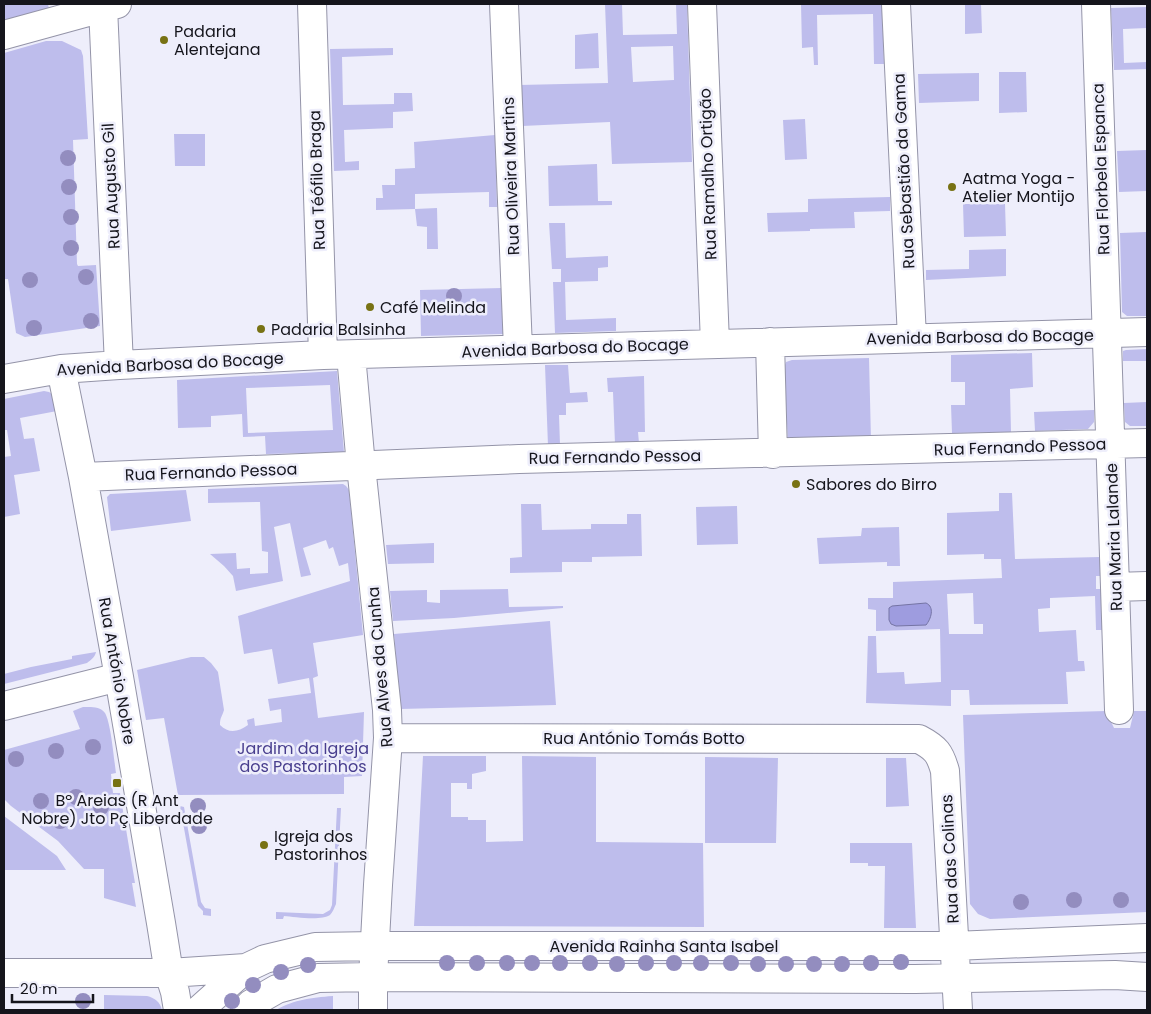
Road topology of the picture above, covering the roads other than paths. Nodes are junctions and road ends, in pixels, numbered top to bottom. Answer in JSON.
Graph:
{"nodes":[{"id":1,"x":312,"y":4,"type":"edge"},
{"id":2,"x":504,"y":4,"type":"edge"},
{"id":3,"x":702,"y":4,"type":"edge"},
{"id":4,"x":896,"y":4,"type":"edge"},
{"id":5,"x":1096,"y":4,"type":"edge"},
{"id":6,"x":110,"y":5,"type":"edge"},
{"id":7,"x":4,"y":36,"type":"edge"},
{"id":8,"x":1147,"y":332,"type":"edge"},
{"id":9,"x":1107,"y":333,"type":"junction"},
{"id":10,"x":912,"y":338,"type":"junction"},
{"id":11,"x":770,"y":342,"type":"junction"},
{"id":12,"x":715,"y":344,"type":"junction"},
{"id":13,"x":518,"y":349,"type":"junction"},
{"id":14,"x":351,"y":355,"type":"junction"},
{"id":15,"x":322,"y":356,"type":"junction"},
{"id":16,"x":119,"y":365,"type":"junction"},
{"id":17,"x":61,"y":369,"type":"junction"},
{"id":18,"x":4,"y":379,"type":"edge"},
{"id":19,"x":1147,"y":443,"type":"edge"},
{"id":20,"x":1111,"y":444,"type":"junction"},
{"id":21,"x":773,"y":454,"type":"junction"},
{"id":22,"x":361,"y":466,"type":"junction"},
{"id":23,"x":83,"y":477,"type":"junction"},
{"id":24,"x":1147,"y":586,"type":"edge"},
{"id":25,"x":1115,"y":587,"type":"junction"},
{"id":26,"x":119,"y":677,"type":"junction"},
{"id":27,"x":4,"y":706,"type":"edge"},
{"id":28,"x":1119,"y":710,"type":"dead end"},
{"id":29,"x":388,"y":738,"type":"junction"},
{"id":30,"x":900,"y":739,"type":"joint"},
{"id":31,"x":1147,"y":938,"type":"edge"},
{"id":32,"x":375,"y":946,"type":"junction"},
{"id":33,"x":954,"y":946,"type":"junction"},
{"id":34,"x":246,"y":968,"type":"junction"},
{"id":35,"x":170,"y":972,"type":"junction"},
{"id":36,"x":4,"y":973,"type":"edge"},
{"id":37,"x":373,"y":977,"type":"junction"},
{"id":38,"x":1147,"y":977,"type":"edge"},
{"id":39,"x":957,"y":978,"type":"junction"},
{"id":40,"x":178,"y":1010,"type":"edge"},
{"id":41,"x":199,"y":1010,"type":"edge"},
{"id":42,"x":245,"y":1010,"type":"edge"},
{"id":43,"x":374,"y":1010,"type":"edge"},
{"id":44,"x":958,"y":1010,"type":"edge"}],
"edges":[{"from":1,"to":15,"type":"street","name":"Rua Téófilo Braga"},
{"from":2,"to":13,"type":"street","name":"Rua Oliveira Martins"},
{"from":3,"to":12,"type":"street","name":"Rua Ramalho Ortigão"},
{"from":4,"to":10,"type":"street","name":"Rua Sebastião da Gama"},
{"from":5,"to":9,"type":"street","name":"Rua Florbela Espanca"},
{"from":6,"to":7,"type":"street"},
{"from":6,"to":16,"type":"street","name":"Rua Augusto Gil"},
{"from":8,"to":9,"type":"street","name":"Avenida Barbosa do Bocage"},
{"from":9,"to":10,"type":"street","name":"Avenida Barbosa do Bocage"},
{"from":9,"to":20,"type":"street","name":"Rua Maria Lalande"},
{"from":10,"to":11,"type":"street","name":"Avenida Barbosa do Bocage"},
{"from":11,"to":12,"type":"street","name":"Avenida Barbosa do Bocage"},
{"from":11,"to":21,"type":"street"},
{"from":12,"to":13,"type":"street","name":"Avenida Barbosa do Bocage"},
{"from":13,"to":14,"type":"street","name":"Avenida Barbosa do Bocage"},
{"from":14,"to":15,"type":"street","name":"Avenida Barbosa do Bocage"},
{"from":14,"to":22,"type":"street","name":"Rua Alves da Cunha"},
{"from":15,"to":16,"type":"street","name":"Avenida Barbosa do Bocage"},
{"from":16,"to":17,"type":"street","name":"Avenida Barbosa do Bocage"},
{"from":17,"to":18,"type":"street","name":"Avenida Barbosa do Bocage"},
{"from":17,"to":23,"type":"street","name":"Rua António Nobre"},
{"from":19,"to":20,"type":"street","name":"Rua Fernando Pessoa"},
{"from":20,"to":21,"type":"street","name":"Rua Fernando Pessoa"},
{"from":20,"to":25,"type":"street","name":"Rua Maria Lalande"},
{"from":21,"to":22,"type":"street","name":"Rua Fernando Pessoa"},
{"from":22,"to":23,"type":"street","name":"Rua Fernando Pessoa"},
{"from":22,"to":29,"type":"street","name":"Rua Alves da Cunha"},
{"from":23,"to":26,"type":"street","name":"Rua António Nobre"},
{"from":24,"to":25,"type":"street"},
{"from":25,"to":28,"type":"street","name":"Rua Maria Lalande"},
{"from":26,"to":27,"type":"street"},
{"from":26,"to":35,"type":"street","name":"Rua António Nobre"},
{"from":29,"to":30,"type":"street","name":"Rua António Tomás Botto"},
{"from":29,"to":32,"type":"street","name":"Rua Alves da Cunha"},
{"from":30,"to":33,"type":"street","name":"Rua das Colinas"},
{"from":31,"to":33,"type":"street","name":"Avenida Rainha Santa Isabel"},
{"from":32,"to":33,"type":"street","name":"Avenida Rainha Santa Isabel"},
{"from":32,"to":34,"type":"street","name":"Avenida Rainha Santa Isabel"},
{"from":32,"to":37,"type":"street","name":"Rua Alves da Cunha"},
{"from":33,"to":39,"type":"street","name":"Rua das Colinas"},
{"from":34,"to":35,"type":"street"},
{"from":34,"to":41,"type":"street","name":"Avenida Rainha Santa Isabel"},
{"from":35,"to":36,"type":"street"},
{"from":35,"to":40,"type":"street","name":"Rua António Nobre"},
{"from":37,"to":39,"type":"street","name":"Avenida Rainha Santa Isabel"},
{"from":37,"to":42,"type":"street","name":"Avenida Rainha Santa Isabel"},
{"from":37,"to":43,"type":"street","name":"Rua Alves da Cunha"},
{"from":38,"to":39,"type":"street","name":"Avenida Rainha Santa Isabel"},
{"from":39,"to":44,"type":"street","name":"Rua das Colinas"}]}
